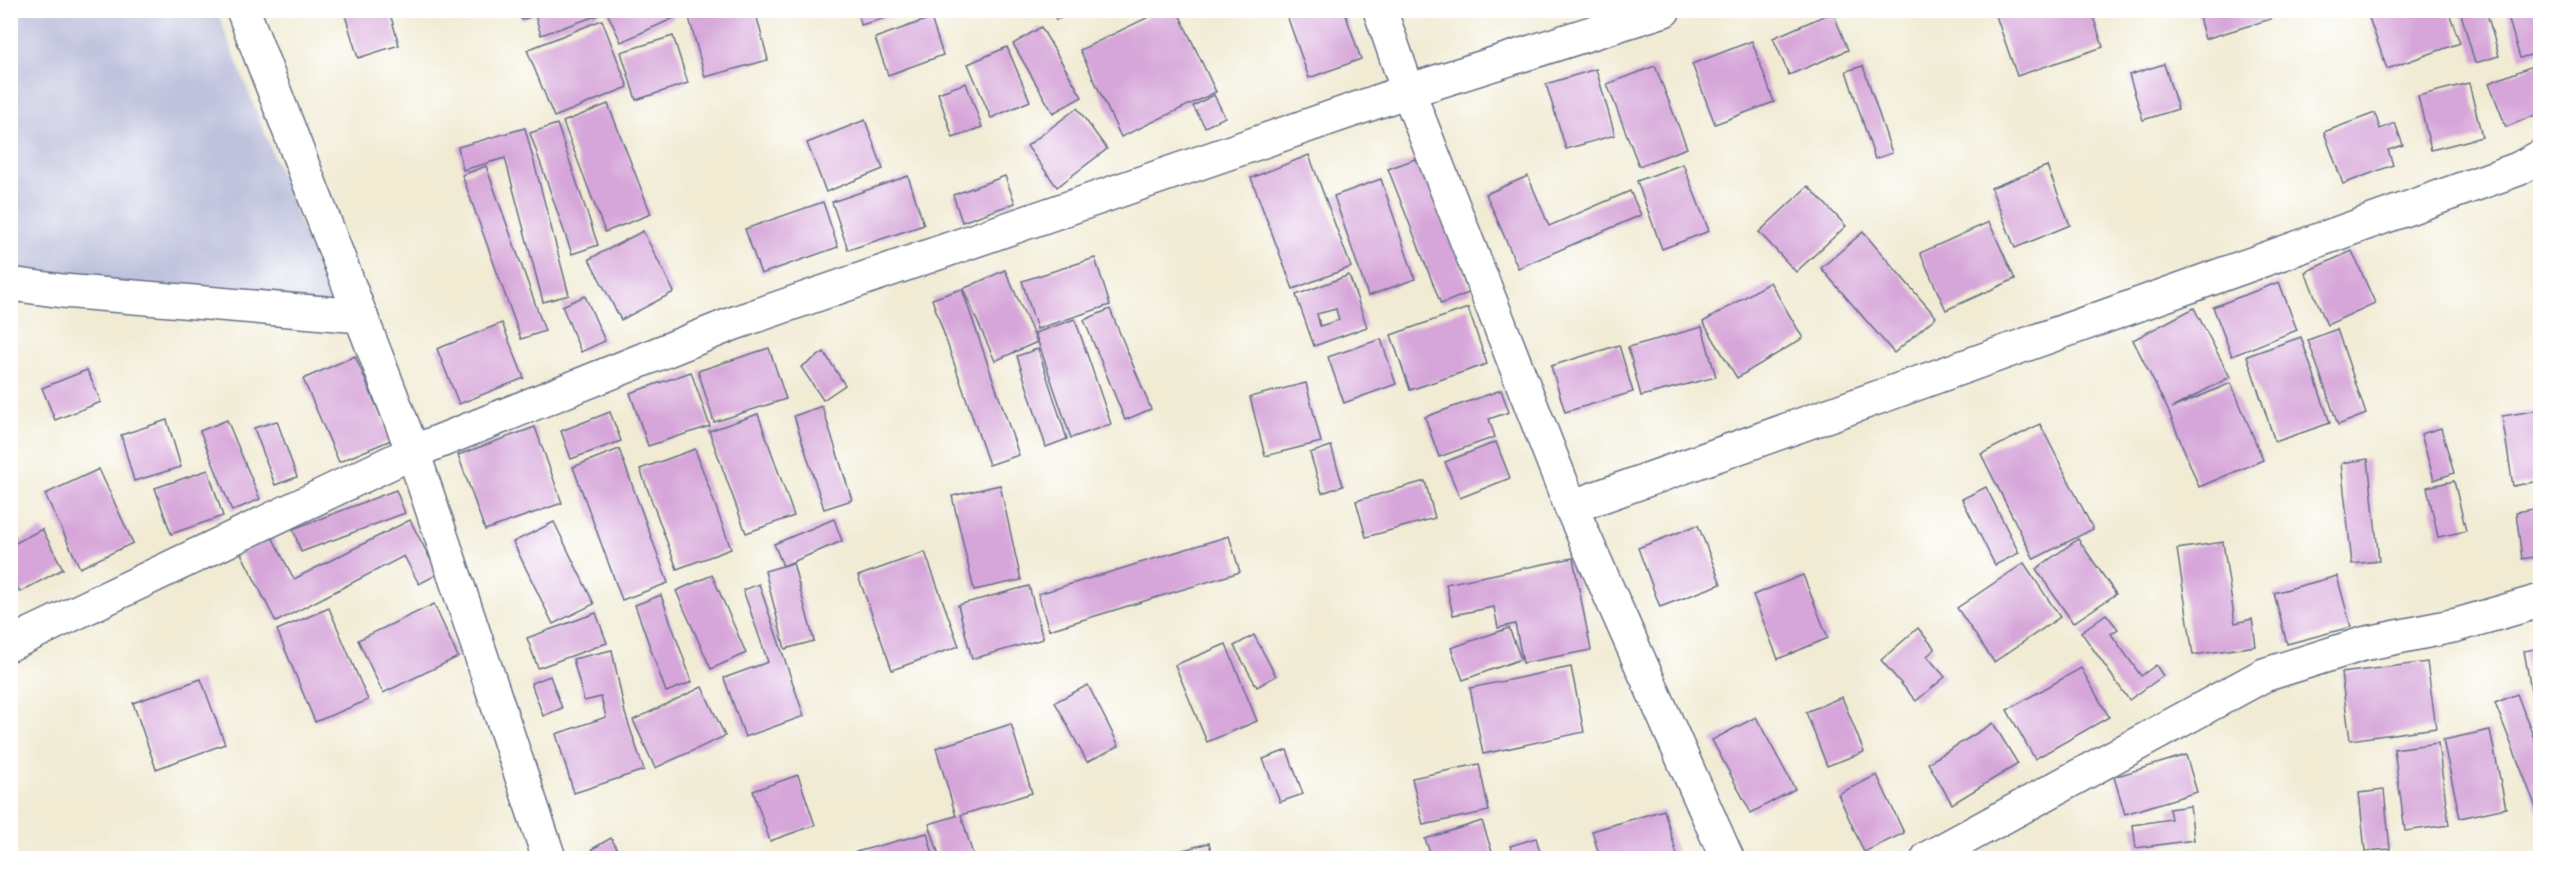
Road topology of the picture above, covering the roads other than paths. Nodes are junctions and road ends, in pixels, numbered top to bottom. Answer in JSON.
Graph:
{"nodes":[{"id":1,"x":243,"y":10,"type":"edge"},
{"id":2,"x":1380,"y":10,"type":"edge"},
{"id":3,"x":1664,"y":10,"type":"edge"},
{"id":4,"x":1408,"y":91,"type":"junction"},
{"id":5,"x":2541,"y":157,"type":"edge"},
{"id":6,"x":10,"y":284,"type":"edge"},
{"id":7,"x":361,"y":316,"type":"junction"},
{"id":8,"x":413,"y":452,"type":"junction"},
{"id":9,"x":1571,"y":507,"type":"junction"},
{"id":10,"x":2541,"y":601,"type":"edge"},
{"id":11,"x":10,"y":644,"type":"edge"},
{"id":12,"x":549,"y":858,"type":"edge"},
{"id":13,"x":1727,"y":858,"type":"edge"},
{"id":14,"x":1928,"y":858,"type":"edge"}],
"edges":[{"from":1,"to":7,"type":"street"},
{"from":2,"to":4,"type":"street"},
{"from":3,"to":4,"type":"street"},
{"from":4,"to":8,"type":"street"},
{"from":4,"to":9,"type":"street"},
{"from":5,"to":9,"type":"street"},
{"from":6,"to":7,"type":"street"},
{"from":7,"to":8,"type":"street"},
{"from":8,"to":11,"type":"street"},
{"from":8,"to":12,"type":"street"},
{"from":9,"to":13,"type":"street"},
{"from":10,"to":14,"type":"street"}]}
